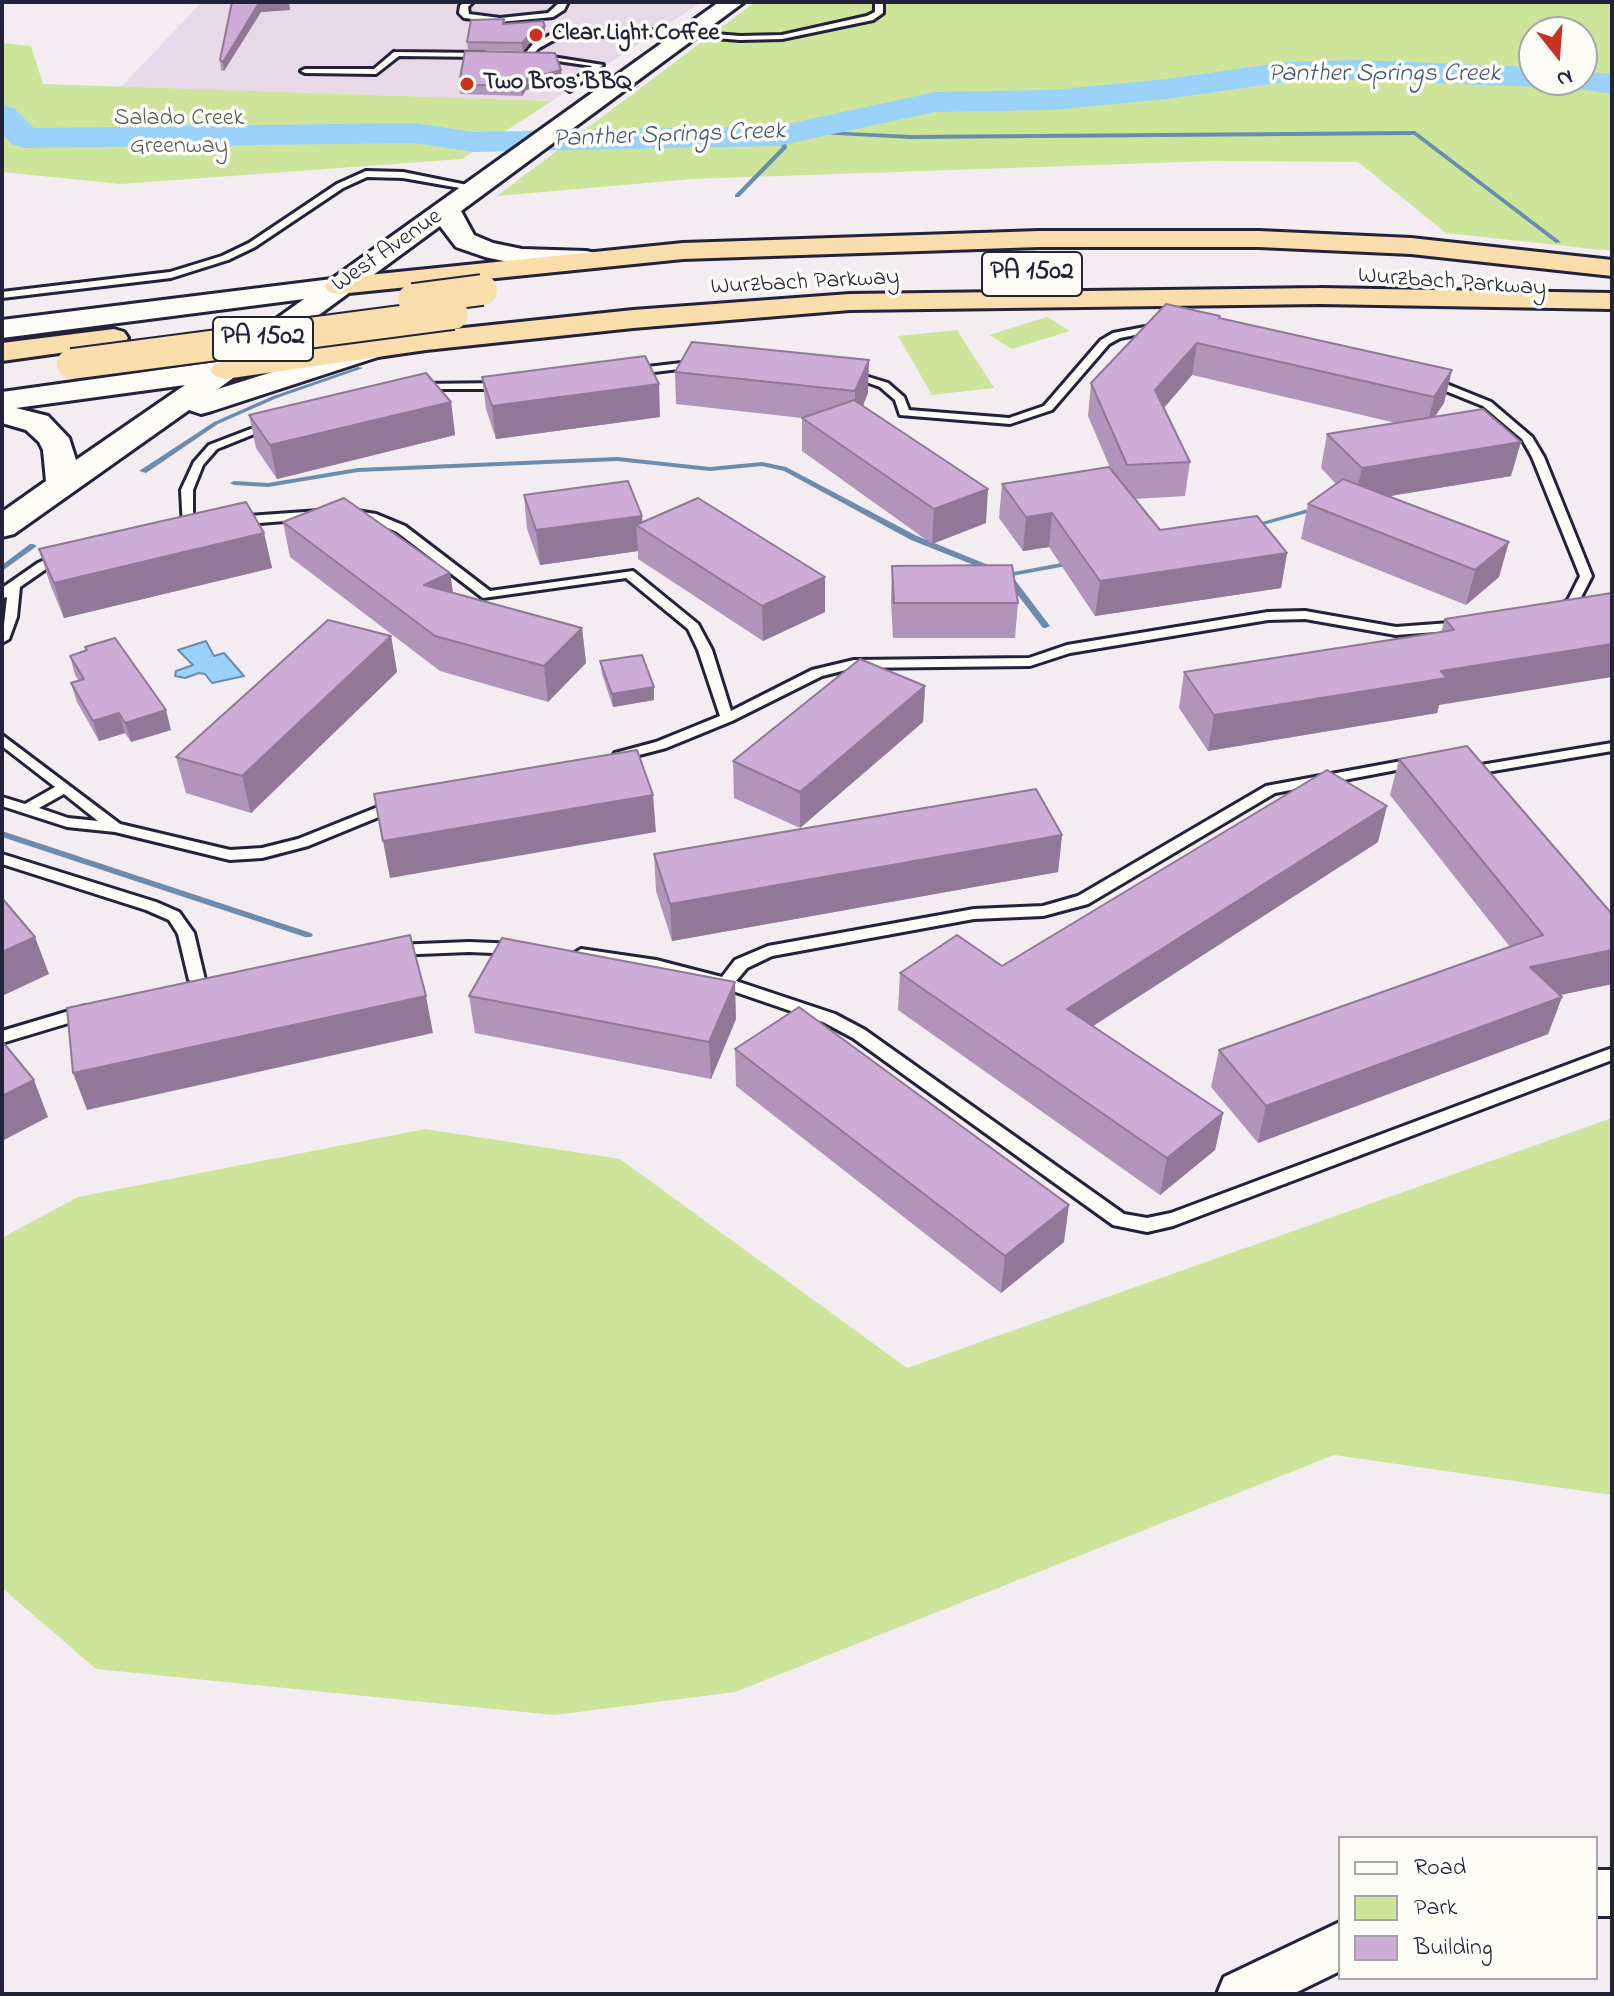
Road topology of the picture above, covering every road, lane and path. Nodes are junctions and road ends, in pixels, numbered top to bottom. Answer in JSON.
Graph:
{"nodes":[{"id":1,"x":469,"y":2,"type":"edge"},
{"id":2,"x":564,"y":2,"type":"edge"},
{"id":3,"x":733,"y":2,"type":"edge"},
{"id":4,"x":879,"y":2,"type":"edge"},
{"id":5,"x":689,"y":33,"type":"junction"},
{"id":6,"x":498,"y":55,"type":"edge"},
{"id":7,"x":512,"y":56,"type":"edge"},
{"id":8,"x":527,"y":56,"type":"junction"},
{"id":9,"x":305,"y":71,"type":"dead end"},
{"id":10,"x":570,"y":88,"type":"dead end"},
{"id":11,"x":477,"y":188,"type":"junction"},
{"id":12,"x":447,"y":210,"type":"junction"},
{"id":13,"x":414,"y":233,"type":"junction"},
{"id":14,"x":586,"y":259,"type":"junction"},
{"id":15,"x":457,"y":273,"type":"junction"},
{"id":16,"x":339,"y":286,"type":"junction"},
{"id":17,"x":1612,"y":290,"type":"edge"},
{"id":18,"x":2,"y":295,"type":"edge"},
{"id":19,"x":197,"y":304,"type":"junction"},
{"id":20,"x":145,"y":311,"type":"junction"},
{"id":21,"x":1177,"y":327,"type":"edge"},
{"id":22,"x":2,"y":329,"type":"edge"},
{"id":23,"x":426,"y":341,"type":"junction"},
{"id":24,"x":383,"y":347,"type":"junction"},
{"id":25,"x":2,"y":352,"type":"edge"},
{"id":26,"x":709,"y":363,"type":"edge"},
{"id":27,"x":225,"y":370,"type":"junction"},
{"id":28,"x":832,"y":371,"type":"edge"},
{"id":29,"x":2,"y":373,"type":"edge"},
{"id":30,"x":623,"y":373,"type":"edge"},
{"id":31,"x":1416,"y":378,"type":"edge"},
{"id":32,"x":101,"y":386,"type":"junction"},
{"id":33,"x":517,"y":386,"type":"edge"},
{"id":34,"x":409,"y":388,"type":"edge"},
{"id":35,"x":2,"y":401,"type":"edge"},
{"id":36,"x":2,"y":414,"type":"edge"},
{"id":37,"x":291,"y":417,"type":"edge"},
{"id":38,"x":143,"y":429,"type":"junction"},
{"id":39,"x":62,"y":485,"type":"junction"},
{"id":40,"x":342,"y":513,"type":"edge"},
{"id":41,"x":326,"y":514,"type":"edge"},
{"id":42,"x":218,"y":522,"type":"edge"},
{"id":43,"x":202,"y":524,"type":"edge"},
{"id":44,"x":187,"y":525,"type":"junction"},
{"id":45,"x":2,"y":527,"type":"edge"},
{"id":46,"x":173,"y":528,"type":"edge"},
{"id":47,"x":75,"y":553,"type":"edge"},
{"id":48,"x":8,"y":591,"type":"edge"},
{"id":49,"x":1549,"y":615,"type":"edge"},
{"id":50,"x":1470,"y":625,"type":"edge"},
{"id":51,"x":3,"y":633,"type":"edge"},
{"id":52,"x":727,"y":718,"type":"junction"},
{"id":53,"x":2,"y":739,"type":"edge"},
{"id":54,"x":1612,"y":747,"type":"edge"},
{"id":55,"x":1431,"y":760,"type":"edge"},
{"id":56,"x":605,"y":761,"type":"edge"},
{"id":57,"x":1465,"y":761,"type":"edge"},
{"id":58,"x":1481,"y":769,"type":"junction"},
{"id":59,"x":1496,"y":786,"type":"edge"},
{"id":60,"x":64,"y":788,"type":"junction"},
{"id":61,"x":2,"y":801,"type":"edge"},
{"id":62,"x":405,"y":801,"type":"edge"},
{"id":63,"x":24,"y":810,"type":"junction"},
{"id":64,"x":115,"y":827,"type":"junction"},
{"id":65,"x":2,"y":859,"type":"edge"},
{"id":66,"x":531,"y":950,"type":"edge"},
{"id":67,"x":381,"y":951,"type":"edge"},
{"id":68,"x":562,"y":951,"type":"edge"},
{"id":69,"x":196,"y":981,"type":"edge"},
{"id":70,"x":725,"y":983,"type":"junction"},
{"id":71,"x":106,"y":1006,"type":"edge"},
{"id":72,"x":2,"y":1037,"type":"edge"},
{"id":73,"x":1612,"y":1054,"type":"edge"},
{"id":74,"x":1338,"y":1947,"type":"edge"},
{"id":75,"x":1241,"y":1994,"type":"edge"}],
"edges":[{"from":1,"to":2,"type":"lane"},
{"from":3,"to":5,"type":"main road","name":"West Avenue"},
{"from":4,"to":5,"type":"lane"},
{"from":5,"to":8,"type":"lane"},
{"from":5,"to":11,"type":"main road","name":"West Avenue"},
{"from":6,"to":9,"type":"lane"},
{"from":7,"to":8,"type":"lane"},
{"from":8,"to":10,"type":"lane"},
{"from":11,"to":12,"type":"main road","name":"West Avenue"},
{"from":11,"to":18,"type":"lane"},
{"from":12,"to":13,"type":"main road","name":"West Avenue"},
{"from":12,"to":14,"type":"main road"},
{"from":13,"to":16,"type":"main road","name":"West Avenue"},
{"from":13,"to":19,"type":"main road"},
{"from":14,"to":15,"type":"highway"},
{"from":14,"to":17,"type":"highway"},
{"from":15,"to":16,"type":"highway"},
{"from":15,"to":23,"type":"highway"},
{"from":16,"to":19,"type":"main road"},
{"from":16,"to":27,"type":"main road","name":"West Avenue"},
{"from":17,"to":23,"type":"highway"},
{"from":17,"to":25,"type":"highway","name":"Wurzbach Parkway","number":"PA 1502","bridge":true},
{"from":17,"to":29,"type":"highway","name":"Wurzbach Parkway","number":"PA 1502","bridge":true},
{"from":19,"to":20,"type":"main road"},
{"from":20,"to":22,"type":"main road"},
{"from":20,"to":32,"type":"main road"},
{"from":21,"to":28,"type":"lane"},
{"from":23,"to":24,"type":"highway"},
{"from":24,"to":27,"type":"highway"},
{"from":24,"to":38,"type":"main road"},
{"from":26,"to":30,"type":"lane"},
{"from":27,"to":32,"type":"main road"},
{"from":27,"to":38,"type":"main road","name":"West Avenue"},
{"from":31,"to":49,"type":"lane"},
{"from":32,"to":35,"type":"main road"},
{"from":33,"to":34,"type":"lane"},
{"from":36,"to":39,"type":"main road"},
{"from":37,"to":44,"type":"lane"},
{"from":38,"to":39,"type":"main road","name":"West Avenue"},
{"from":39,"to":45,"type":"main road","name":"West Avenue"},
{"from":40,"to":52,"type":"lane"},
{"from":41,"to":42,"type":"lane"},
{"from":43,"to":44,"type":"lane"},
{"from":44,"to":46,"type":"lane"},
{"from":47,"to":48,"type":"lane"},
{"from":48,"to":51,"type":"lane"},
{"from":50,"to":52,"type":"lane"},
{"from":52,"to":56,"type":"lane"},
{"from":53,"to":60,"type":"lane"},
{"from":54,"to":58,"type":"lane"},
{"from":55,"to":70,"type":"lane"},
{"from":57,"to":58,"type":"lane"},
{"from":58,"to":59,"type":"lane"},
{"from":60,"to":63,"type":"lane"},
{"from":60,"to":64,"type":"lane"},
{"from":61,"to":63,"type":"lane"},
{"from":62,"to":64,"type":"lane"},
{"from":63,"to":64,"type":"lane"},
{"from":65,"to":69,"type":"lane"},
{"from":66,"to":67,"type":"lane"},
{"from":68,"to":70,"type":"lane"},
{"from":70,"to":73,"type":"lane"},
{"from":71,"to":72,"type":"lane"},
{"from":74,"to":75,"type":"street"}]}
